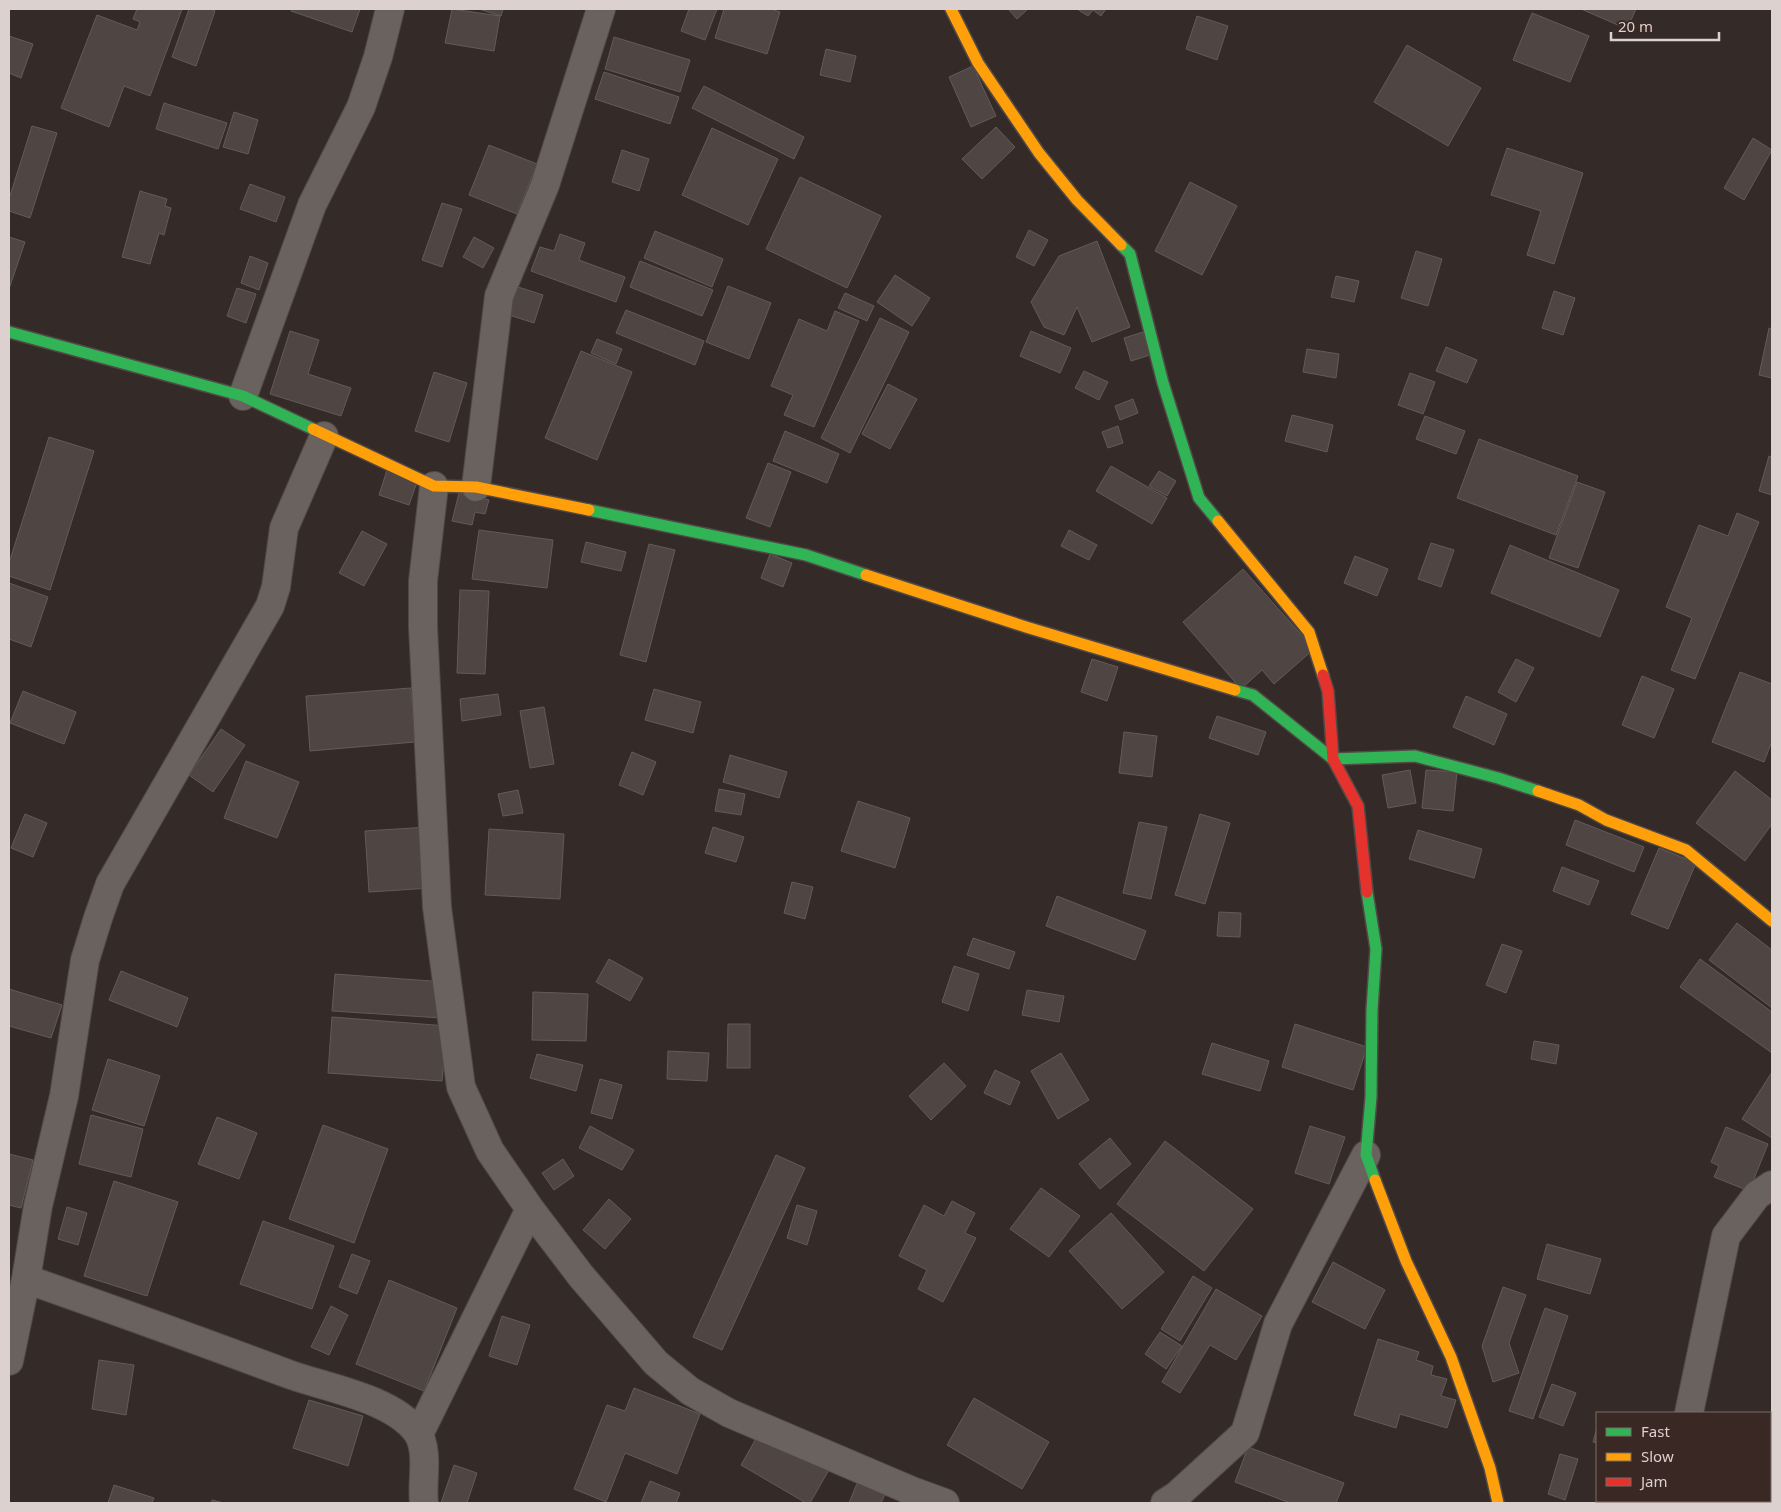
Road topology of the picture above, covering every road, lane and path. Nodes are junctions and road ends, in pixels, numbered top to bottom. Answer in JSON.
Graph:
{"nodes":[{"id":1,"x":390,"y":9,"type":"edge"},
{"id":2,"x":601,"y":9,"type":"edge"},
{"id":3,"x":951,"y":9,"type":"edge"},
{"id":4,"x":9,"y":332,"type":"edge"},
{"id":5,"x":243,"y":396,"type":"junction"},
{"id":6,"x":324,"y":436,"type":"junction"},
{"id":7,"x":434,"y":486,"type":"junction"},
{"id":8,"x":476,"y":487,"type":"junction"},
{"id":9,"x":1333,"y":759,"type":"junction"},
{"id":10,"x":1772,"y":921,"type":"edge"},
{"id":11,"x":1366,"y":1155,"type":"junction"},
{"id":12,"x":1772,"y":1186,"type":"edge"},
{"id":13,"x":530,"y":1209,"type":"junction"},
{"id":14,"x":26,"y":1279,"type":"junction"},
{"id":15,"x":9,"y":1361,"type":"edge"},
{"id":16,"x":1689,"y":1412,"type":"edge"},
{"id":17,"x":418,"y":1434,"type":"junction"},
{"id":18,"x":424,"y":1503,"type":"edge"},
{"id":19,"x":945,"y":1503,"type":"edge"},
{"id":20,"x":1166,"y":1503,"type":"edge"},
{"id":21,"x":1498,"y":1503,"type":"edge"}],
"edges":[{"from":1,"to":5,"type":"street"},
{"from":2,"to":8,"type":"street"},
{"from":3,"to":9,"type":"street"},
{"from":4,"to":5,"type":"street"},
{"from":5,"to":6,"type":"street"},
{"from":6,"to":7,"type":"street"},
{"from":6,"to":14,"type":"street"},
{"from":7,"to":8,"type":"street"},
{"from":7,"to":13,"type":"street"},
{"from":8,"to":9,"type":"street"},
{"from":9,"to":10,"type":"street"},
{"from":9,"to":11,"type":"street"},
{"from":11,"to":20,"type":"street"},
{"from":11,"to":21,"type":"street"},
{"from":12,"to":16,"type":"street"},
{"from":13,"to":17,"type":"street"},
{"from":13,"to":19,"type":"street"},
{"from":14,"to":15,"type":"street"},
{"from":14,"to":17,"type":"street"},
{"from":17,"to":18,"type":"street"}]}
